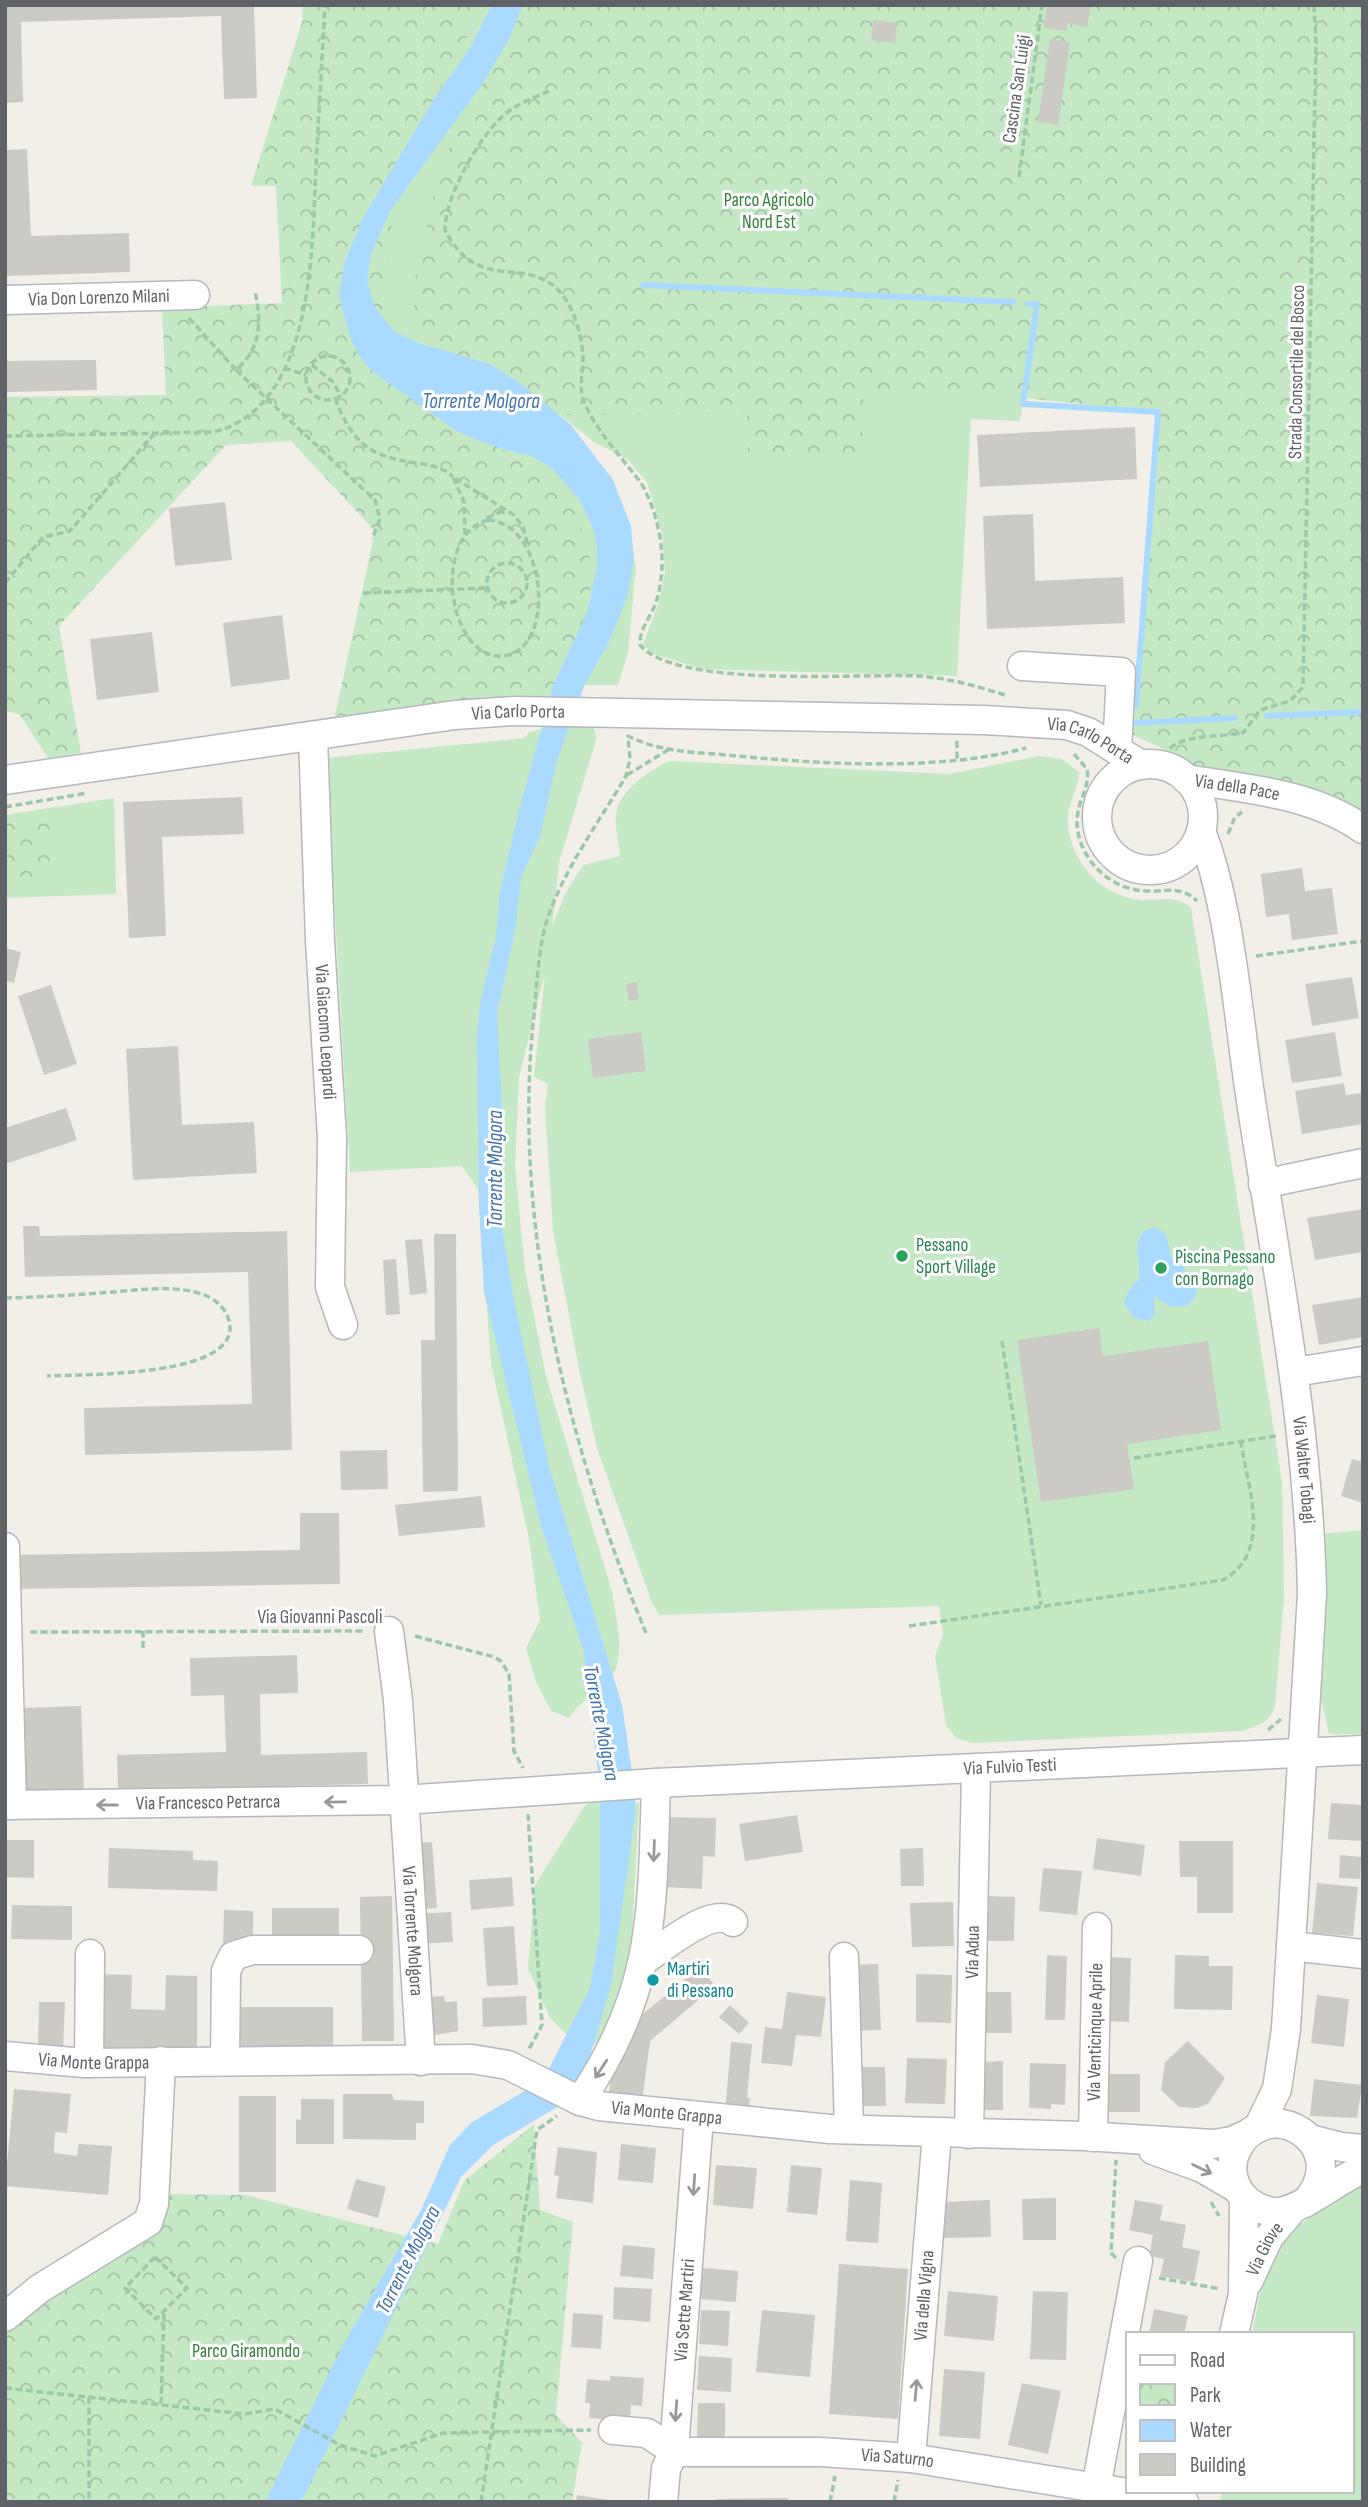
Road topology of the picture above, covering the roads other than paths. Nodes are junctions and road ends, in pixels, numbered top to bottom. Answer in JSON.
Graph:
{"nodes":[{"id":1,"x":182,"y":295,"type":"road end"},
{"id":2,"x":5,"y":300,"type":"edge"},
{"id":3,"x":1022,"y":666,"type":"dead end"},
{"id":4,"x":1034,"y":735,"type":"junction"},
{"id":5,"x":313,"y":736,"type":"junction"},
{"id":6,"x":1117,"y":750,"type":"junction"},
{"id":7,"x":1151,"y":765,"type":"junction"},
{"id":8,"x":1186,"y":779,"type":"junction"},
{"id":9,"x":5,"y":780,"type":"edge"},
{"id":10,"x":1110,"y":782,"type":"junction"},
{"id":11,"x":1289,"y":797,"type":"junction"},
{"id":12,"x":1201,"y":828,"type":"junction"},
{"id":13,"x":1363,"y":829,"type":"edge"},
{"id":14,"x":1159,"y":869,"type":"junction"},
{"id":15,"x":1213,"y":912,"type":"junction"},
{"id":16,"x":1363,"y":1163,"type":"edge"},
{"id":17,"x":1263,"y":1184,"type":"junction"},
{"id":18,"x":343,"y":1325,"type":"dead end"},
{"id":19,"x":1363,"y":1361,"type":"edge"},
{"id":20,"x":1295,"y":1372,"type":"junction"},
{"id":21,"x":5,"y":1547,"type":"edge"},
{"id":22,"x":389,"y":1631,"type":"road end"},
{"id":23,"x":1363,"y":1750,"type":"edge"},
{"id":24,"x":1301,"y":1753,"type":"junction"},
{"id":25,"x":976,"y":1769,"type":"junction"},
{"id":26,"x":649,"y":1783,"type":"junction"},
{"id":27,"x":403,"y":1800,"type":"junction"},
{"id":28,"x":8,"y":1805,"type":"edge"},
{"id":29,"x":733,"y":1922,"type":"dead end"},
{"id":30,"x":1097,"y":1927,"type":"dead end"},
{"id":31,"x":1291,"y":1946,"type":"junction"},
{"id":32,"x":359,"y":1950,"type":"dead end"},
{"id":33,"x":90,"y":1954,"type":"dead end"},
{"id":34,"x":1363,"y":1954,"type":"edge"},
{"id":35,"x":844,"y":1957,"type":"dead end"},
{"id":36,"x":643,"y":1961,"type":"junction"},
{"id":37,"x":1286,"y":2029,"type":"junction"},
{"id":38,"x":5,"y":2056,"type":"edge"},
{"id":39,"x":161,"y":2061,"type":"junction"},
{"id":40,"x":225,"y":2061,"type":"junction"},
{"id":41,"x":421,"y":2061,"type":"junction"},
{"id":42,"x":89,"y":2063,"type":"junction"},
{"id":43,"x":580,"y":2101,"type":"junction"},
{"id":44,"x":699,"y":2116,"type":"junction"},
{"id":45,"x":849,"y":2129,"type":"junction"},
{"id":46,"x":1254,"y":2130,"type":"junction"},
{"id":47,"x":937,"y":2133,"type":"junction"},
{"id":48,"x":969,"y":2134,"type":"junction"},
{"id":49,"x":1305,"y":2134,"type":"junction"},
{"id":50,"x":1106,"y":2138,"type":"junction"},
{"id":51,"x":1363,"y":2149,"type":"edge"},
{"id":52,"x":1363,"y":2169,"type":"edge"},
{"id":53,"x":1241,"y":2193,"type":"junction"},
{"id":54,"x":1298,"y":2206,"type":"junction"},
{"id":55,"x":1138,"y":2261,"type":"dead end"},
{"id":56,"x":1243,"y":2294,"type":"junction"},
{"id":57,"x":5,"y":2317,"type":"edge"},
{"id":58,"x":1234,"y":2332,"type":"edge"},
{"id":59,"x":613,"y":2430,"type":"road end"},
{"id":60,"x":674,"y":2450,"type":"junction"},
{"id":61,"x":911,"y":2458,"type":"junction"},
{"id":62,"x":1096,"y":2487,"type":"junction"},
{"id":63,"x":1126,"y":2492,"type":"edge"},
{"id":64,"x":1131,"y":2493,"type":"edge"},
{"id":65,"x":663,"y":2502,"type":"edge"},
{"id":66,"x":1184,"y":2502,"type":"edge"}],
"edges":[{"from":1,"to":2,"type":"street","name":"Via Don Lorenzo Milani"},
{"from":3,"to":6,"type":"street"},
{"from":4,"to":5,"type":"street","name":"Via Carlo Porta"},
{"from":4,"to":6,"type":"street","name":"Via Carlo Porta"},
{"from":4,"to":10,"type":"street","name":"Via Carlo Porta"},
{"from":5,"to":9,"type":"street","name":"Via Carlo Porta"},
{"from":5,"to":18,"type":"street","name":"Via Giacomo Leopardi"},
{"from":6,"to":7,"type":"street","name":"Via Carlo Porta"},
{"from":7,"to":8,"type":"street"},
{"from":7,"to":10,"type":"street"},
{"from":8,"to":11,"type":"street","name":"Via della Pace"},
{"from":8,"to":12,"type":"street"},
{"from":10,"to":14,"type":"street"},
{"from":11,"to":12,"type":"street","name":"Via della Pace"},
{"from":11,"to":13,"type":"street","name":"Via della Pace"},
{"from":12,"to":14,"type":"street"},
{"from":12,"to":15,"type":"street","name":"Via Walter Tobagi"},
{"from":14,"to":15,"type":"street","name":"Via Walter Tobagi"},
{"from":15,"to":17,"type":"street","name":"Via Walter Tobagi"},
{"from":16,"to":17,"type":"street"},
{"from":17,"to":20,"type":"street","name":"Via Walter Tobagi"},
{"from":19,"to":20,"type":"street"},
{"from":20,"to":24,"type":"street","name":"Via Walter Tobagi"},
{"from":21,"to":28,"type":"street"},
{"from":22,"to":27,"type":"street","name":"Via Torrente Molgora"},
{"from":23,"to":24,"type":"street","name":"Via Fulvio Testi"},
{"from":24,"to":25,"type":"street","name":"Via Fulvio Testi"},
{"from":24,"to":31,"type":"street","name":"Via Walter Tobagi"},
{"from":25,"to":26,"type":"street","name":"Via Fulvio Testi"},
{"from":25,"to":48,"type":"street","name":"Via Adua"},
{"from":26,"to":27,"type":"street","name":"Via Fulvio Testi"},
{"from":26,"to":36,"type":"street","one_way":true},
{"from":27,"to":28,"type":"street","name":"Via Francesco Petrarca","one_way":true},
{"from":27,"to":41,"type":"street","name":"Via Torrente Molgora"},
{"from":29,"to":36,"type":"street"},
{"from":30,"to":50,"type":"street","name":"Via Venticinque Aprile"},
{"from":31,"to":34,"type":"street"},
{"from":31,"to":37,"type":"street","name":"Via Walter Tobagi"},
{"from":32,"to":40,"type":"street"},
{"from":33,"to":42,"type":"street"},
{"from":35,"to":45,"type":"street"},
{"from":36,"to":43,"type":"street","one_way":true},
{"from":37,"to":46,"type":"street","name":"Via Walter Tobagi"},
{"from":37,"to":49,"type":"street","name":"Via Walter Tobagi"},
{"from":38,"to":42,"type":"street","name":"Via Monte Grappa"},
{"from":39,"to":40,"type":"street","name":"Via Monte Grappa"},
{"from":39,"to":42,"type":"street","name":"Via Monte Grappa"},
{"from":39,"to":57,"type":"street"},
{"from":40,"to":41,"type":"street","name":"Via Monte Grappa"},
{"from":41,"to":43,"type":"street","name":"Via Monte Grappa"},
{"from":43,"to":44,"type":"street","name":"Via Monte Grappa"},
{"from":44,"to":45,"type":"street","name":"Via Monte Grappa"},
{"from":44,"to":60,"type":"street","name":"Via Sette Martiri","one_way":true},
{"from":45,"to":47,"type":"street","name":"Via Monte Grappa"},
{"from":46,"to":49,"type":"street"},
{"from":46,"to":50,"type":"street","name":"Via Monte Grappa"},
{"from":46,"to":53,"type":"street"},
{"from":47,"to":48,"type":"street","name":"Via Monte Grappa"},
{"from":61,"to":47,"type":"street","name":"Via della Vigna","one_way":true},
{"from":48,"to":50,"type":"street","name":"Via Monte Grappa"},
{"from":49,"to":51,"type":"street"},
{"from":49,"to":54,"type":"street"},
{"from":50,"to":53,"type":"street","name":"Via Monte Grappa","one_way":true},
{"from":52,"to":54,"type":"street"},
{"from":53,"to":54,"type":"street"},
{"from":53,"to":56,"type":"street","name":"Via Giove"},
{"from":54,"to":56,"type":"street","name":"Via Giove"},
{"from":55,"to":62,"type":"street"},
{"from":56,"to":58,"type":"street","name":"Via Giove"},
{"from":59,"to":60,"type":"street","name":"Via Saturno"},
{"from":60,"to":61,"type":"street","name":"Via Saturno"},
{"from":60,"to":65,"type":"street","name":"Via Sette Martiri"},
{"from":61,"to":62,"type":"street","name":"Via Saturno"},
{"from":62,"to":63,"type":"street","name":"Via Saturno"},
{"from":64,"to":66,"type":"street","name":"Via Saturno"}]}
